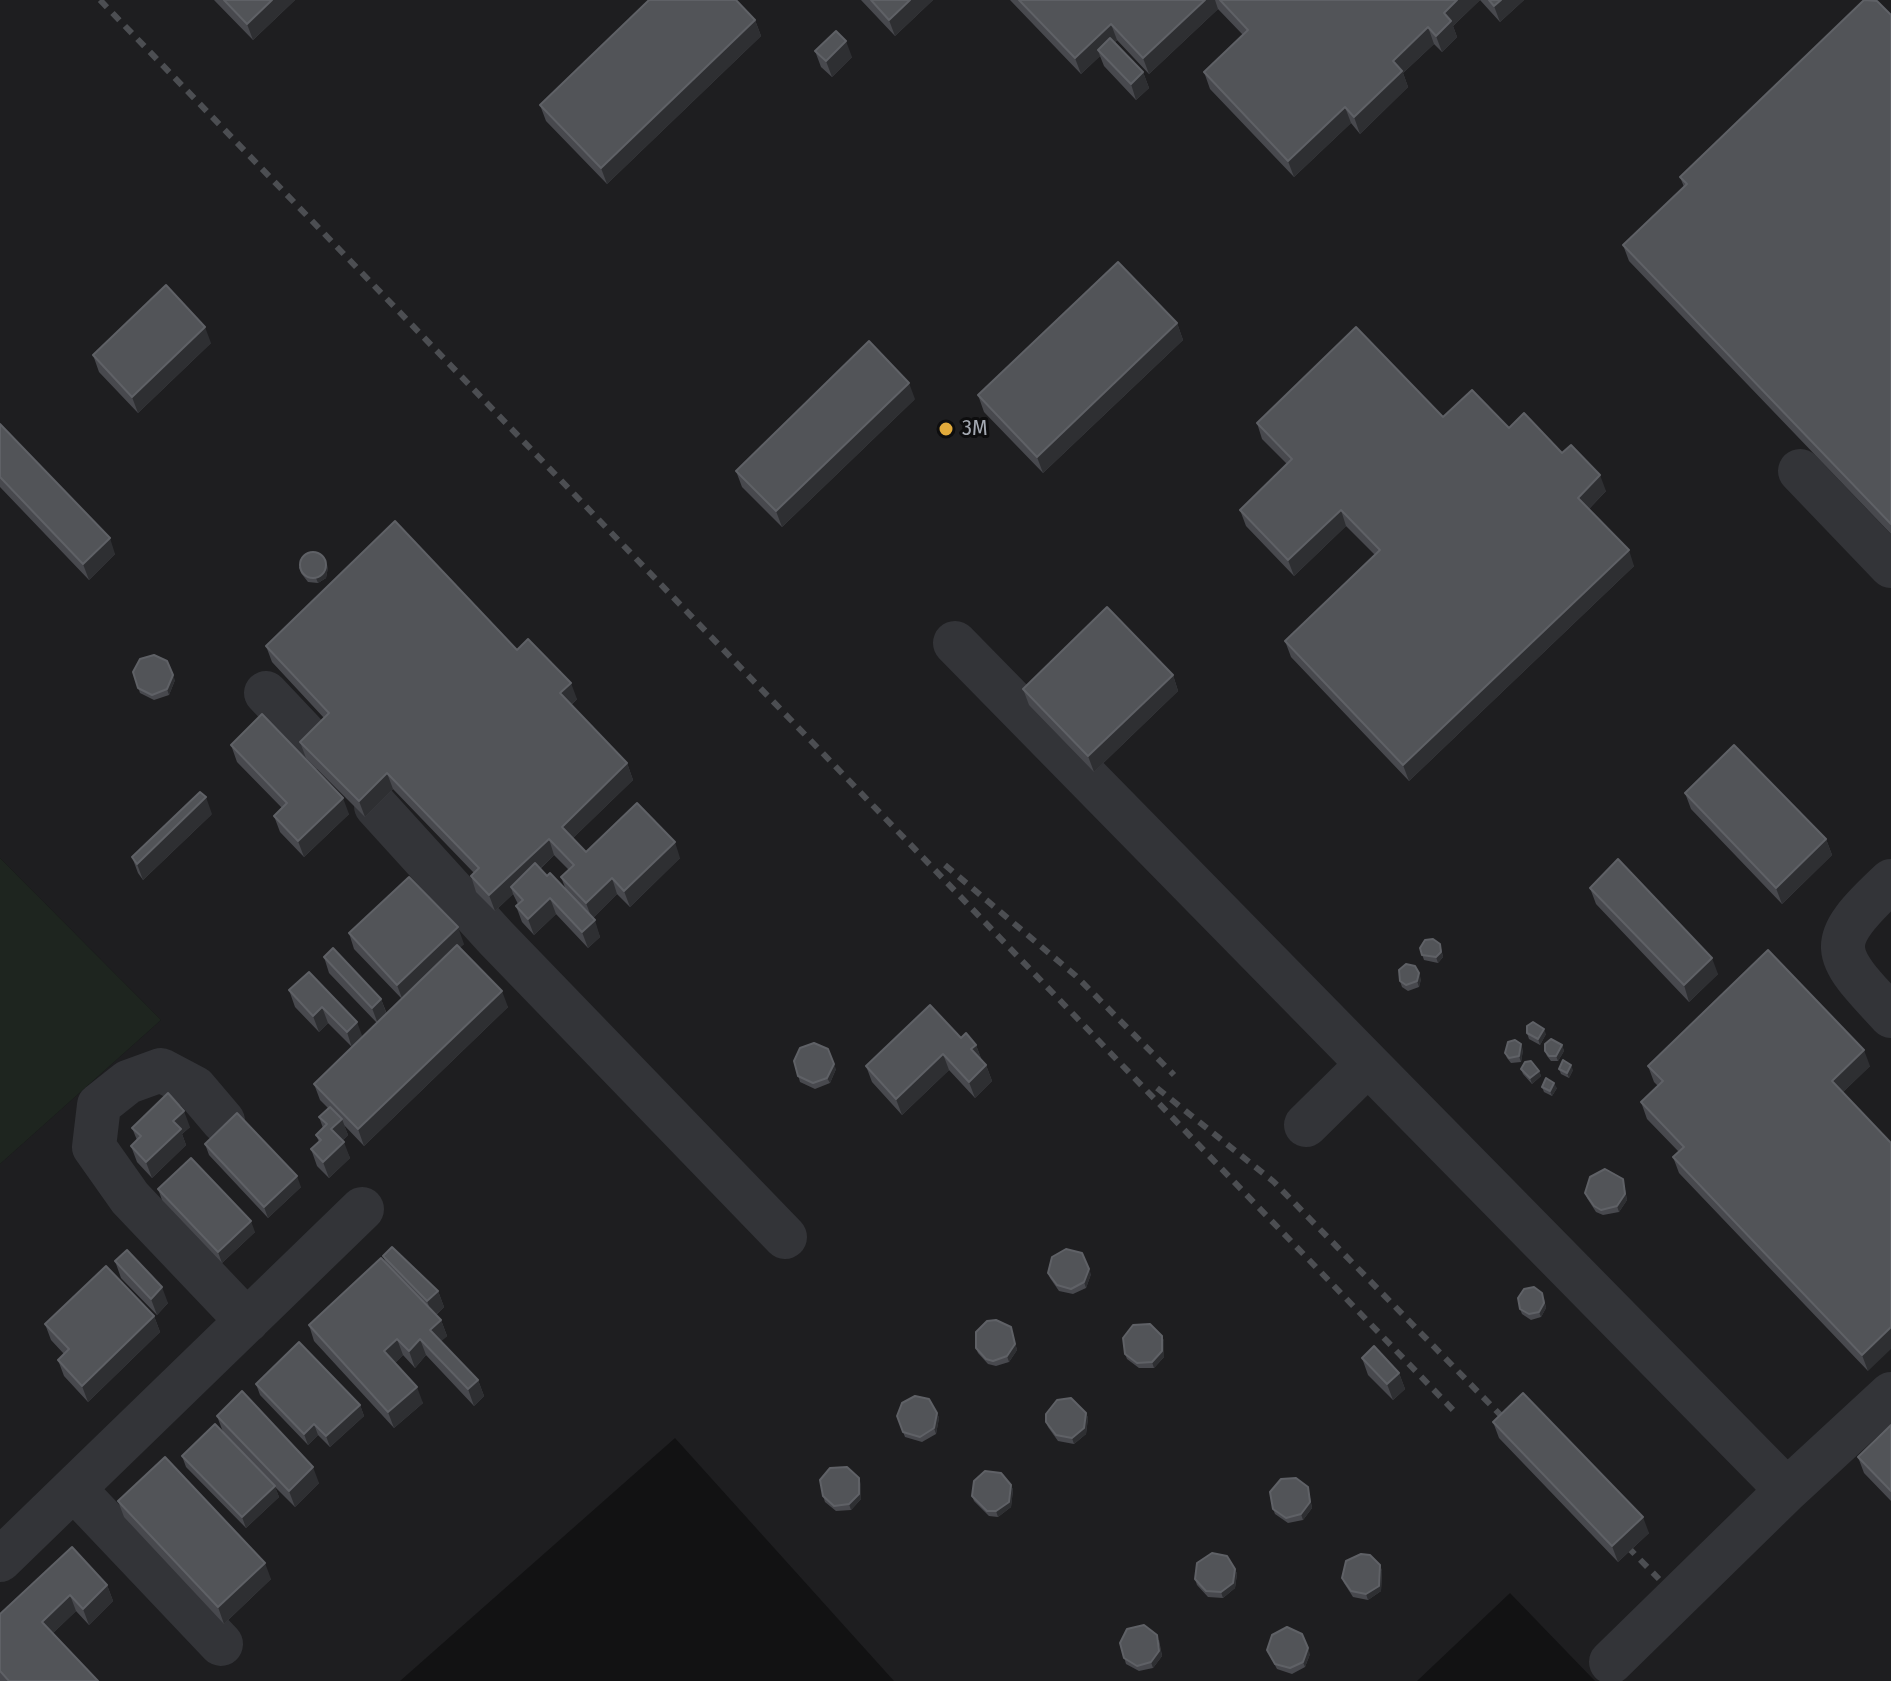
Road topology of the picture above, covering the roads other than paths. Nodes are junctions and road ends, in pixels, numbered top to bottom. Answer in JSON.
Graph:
{"nodes":[{"id":1,"x":1800,"y":471,"type":"dead end"},
{"id":2,"x":1891,"y":566,"type":"edge"},
{"id":3,"x":955,"y":643,"type":"dead end"},
{"id":4,"x":266,"y":693,"type":"dead end"},
{"id":5,"x":317,"y":747,"type":"edge"},
{"id":6,"x":376,"y":806,"type":"edge"},
{"id":7,"x":1891,"y":881,"type":"edge"},
{"id":8,"x":1891,"y":1016,"type":"edge"},
{"id":9,"x":1368,"y":1064,"type":"junction"},
{"id":10,"x":223,"y":1121,"type":"edge"},
{"id":11,"x":1306,"y":1125,"type":"dead end"},
{"id":12,"x":362,"y":1209,"type":"dead end"},
{"id":13,"x":785,"y":1237,"type":"dead end"},
{"id":14,"x":247,"y":1321,"type":"junction"},
{"id":15,"x":1891,"y":1394,"type":"edge"},
{"id":16,"x":74,"y":1489,"type":"junction"},
{"id":17,"x":1787,"y":1490,"type":"junction"},
{"id":18,"x":0,"y":1560,"type":"edge"},
{"id":19,"x":221,"y":1644,"type":"dead end"},
{"id":20,"x":1611,"y":1662,"type":"dead end"}],
"edges":[{"from":1,"to":2,"type":"lane"},
{"from":3,"to":9,"type":"lane"},
{"from":4,"to":5,"type":"lane"},
{"from":6,"to":13,"type":"lane"},
{"from":7,"to":8,"type":"lane"},
{"from":9,"to":11,"type":"lane"},
{"from":9,"to":17,"type":"lane"},
{"from":10,"to":14,"type":"lane"},
{"from":12,"to":14,"type":"lane"},
{"from":14,"to":16,"type":"lane"},
{"from":15,"to":17,"type":"lane"},
{"from":16,"to":18,"type":"lane"},
{"from":16,"to":19,"type":"lane"},
{"from":17,"to":20,"type":"lane"}]}
